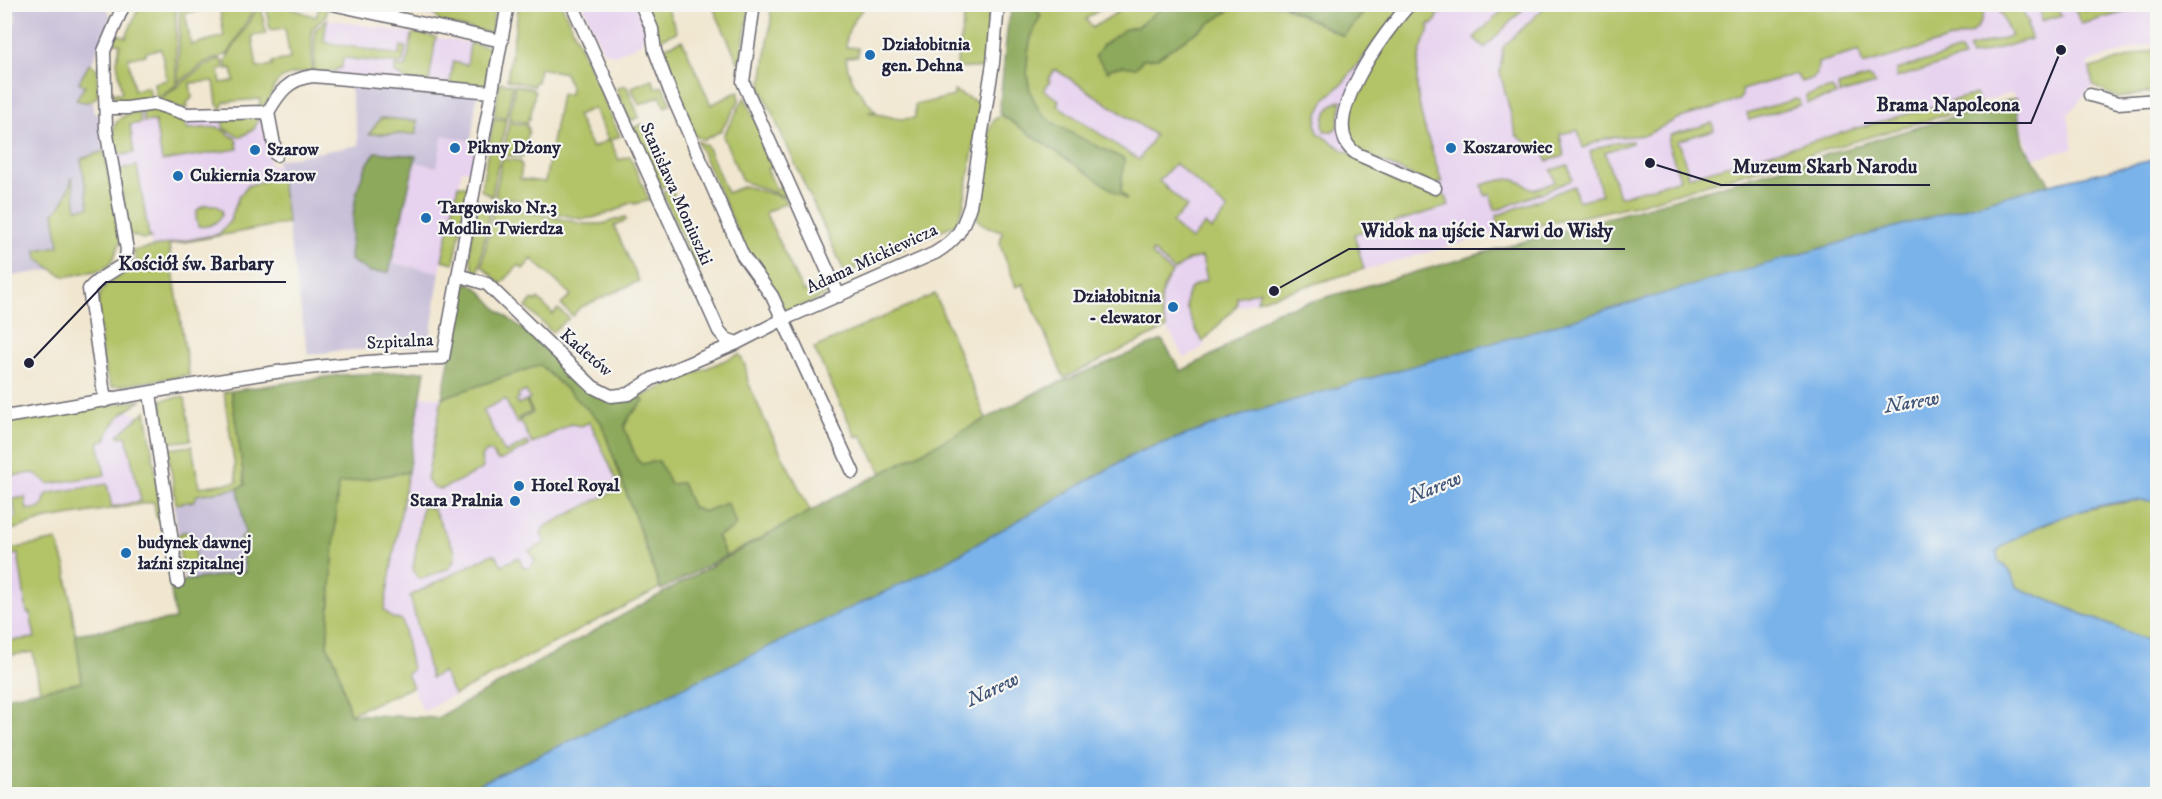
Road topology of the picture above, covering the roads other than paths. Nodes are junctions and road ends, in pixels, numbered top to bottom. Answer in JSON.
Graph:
{"nodes":[{"id":1,"x":124,"y":4,"type":"edge"},
{"id":2,"x":332,"y":4,"type":"edge"},
{"id":3,"x":508,"y":4,"type":"edge"},
{"id":4,"x":572,"y":4,"type":"edge"},
{"id":5,"x":641,"y":4,"type":"edge"},
{"id":6,"x":754,"y":4,"type":"edge"},
{"id":7,"x":998,"y":4,"type":"edge"},
{"id":8,"x":1410,"y":4,"type":"edge"},
{"id":9,"x":502,"y":41,"type":"junction"},
{"id":10,"x":492,"y":92,"type":"junction"},
{"id":11,"x":2090,"y":96,"type":"dead end"},
{"id":12,"x":2157,"y":100,"type":"edge"},
{"id":13,"x":105,"y":108,"type":"junction"},
{"id":14,"x":268,"y":112,"type":"junction"},
{"id":15,"x":276,"y":155,"type":"dead end"},
{"id":16,"x":1436,"y":188,"type":"dead end"},
{"id":17,"x":458,"y":274,"type":"junction"},
{"id":18,"x":839,"y":296,"type":"junction"},
{"id":19,"x":782,"y":320,"type":"junction"},
{"id":20,"x":737,"y":343,"type":"junction"},
{"id":21,"x":150,"y":393,"type":"junction"},
{"id":22,"x":105,"y":401,"type":"junction"},
{"id":23,"x":4,"y":417,"type":"edge"},
{"id":24,"x":853,"y":472,"type":"dead end"},
{"id":25,"x":178,"y":582,"type":"dead end"}],
"edges":[{"from":1,"to":13,"type":"street"},
{"from":2,"to":9,"type":"street"},
{"from":3,"to":9,"type":"street","name":"Szpitalna"},
{"from":4,"to":20,"type":"street","name":"Stanisława Moniuszki"},
{"from":5,"to":19,"type":"street"},
{"from":6,"to":18,"type":"street"},
{"from":7,"to":18,"type":"street","name":"Adama Mickiewicza"},
{"from":8,"to":16,"type":"street"},
{"from":9,"to":10,"type":"street","name":"Szpitalna"},
{"from":10,"to":14,"type":"street"},
{"from":10,"to":17,"type":"street","name":"Szpitalna"},
{"from":11,"to":12,"type":"street"},
{"from":13,"to":14,"type":"street"},
{"from":13,"to":22,"type":"street"},
{"from":14,"to":15,"type":"street"},
{"from":17,"to":20,"type":"street","name":"Kadetów"},
{"from":17,"to":21,"type":"street","name":"Szpitalna"},
{"from":18,"to":19,"type":"street","name":"Adama Mickiewicza"},
{"from":19,"to":20,"type":"street"},
{"from":19,"to":24,"type":"street"},
{"from":21,"to":22,"type":"street","name":"Szpitalna"},
{"from":21,"to":25,"type":"street"},
{"from":22,"to":23,"type":"street","name":"Szpitalna"}]}
